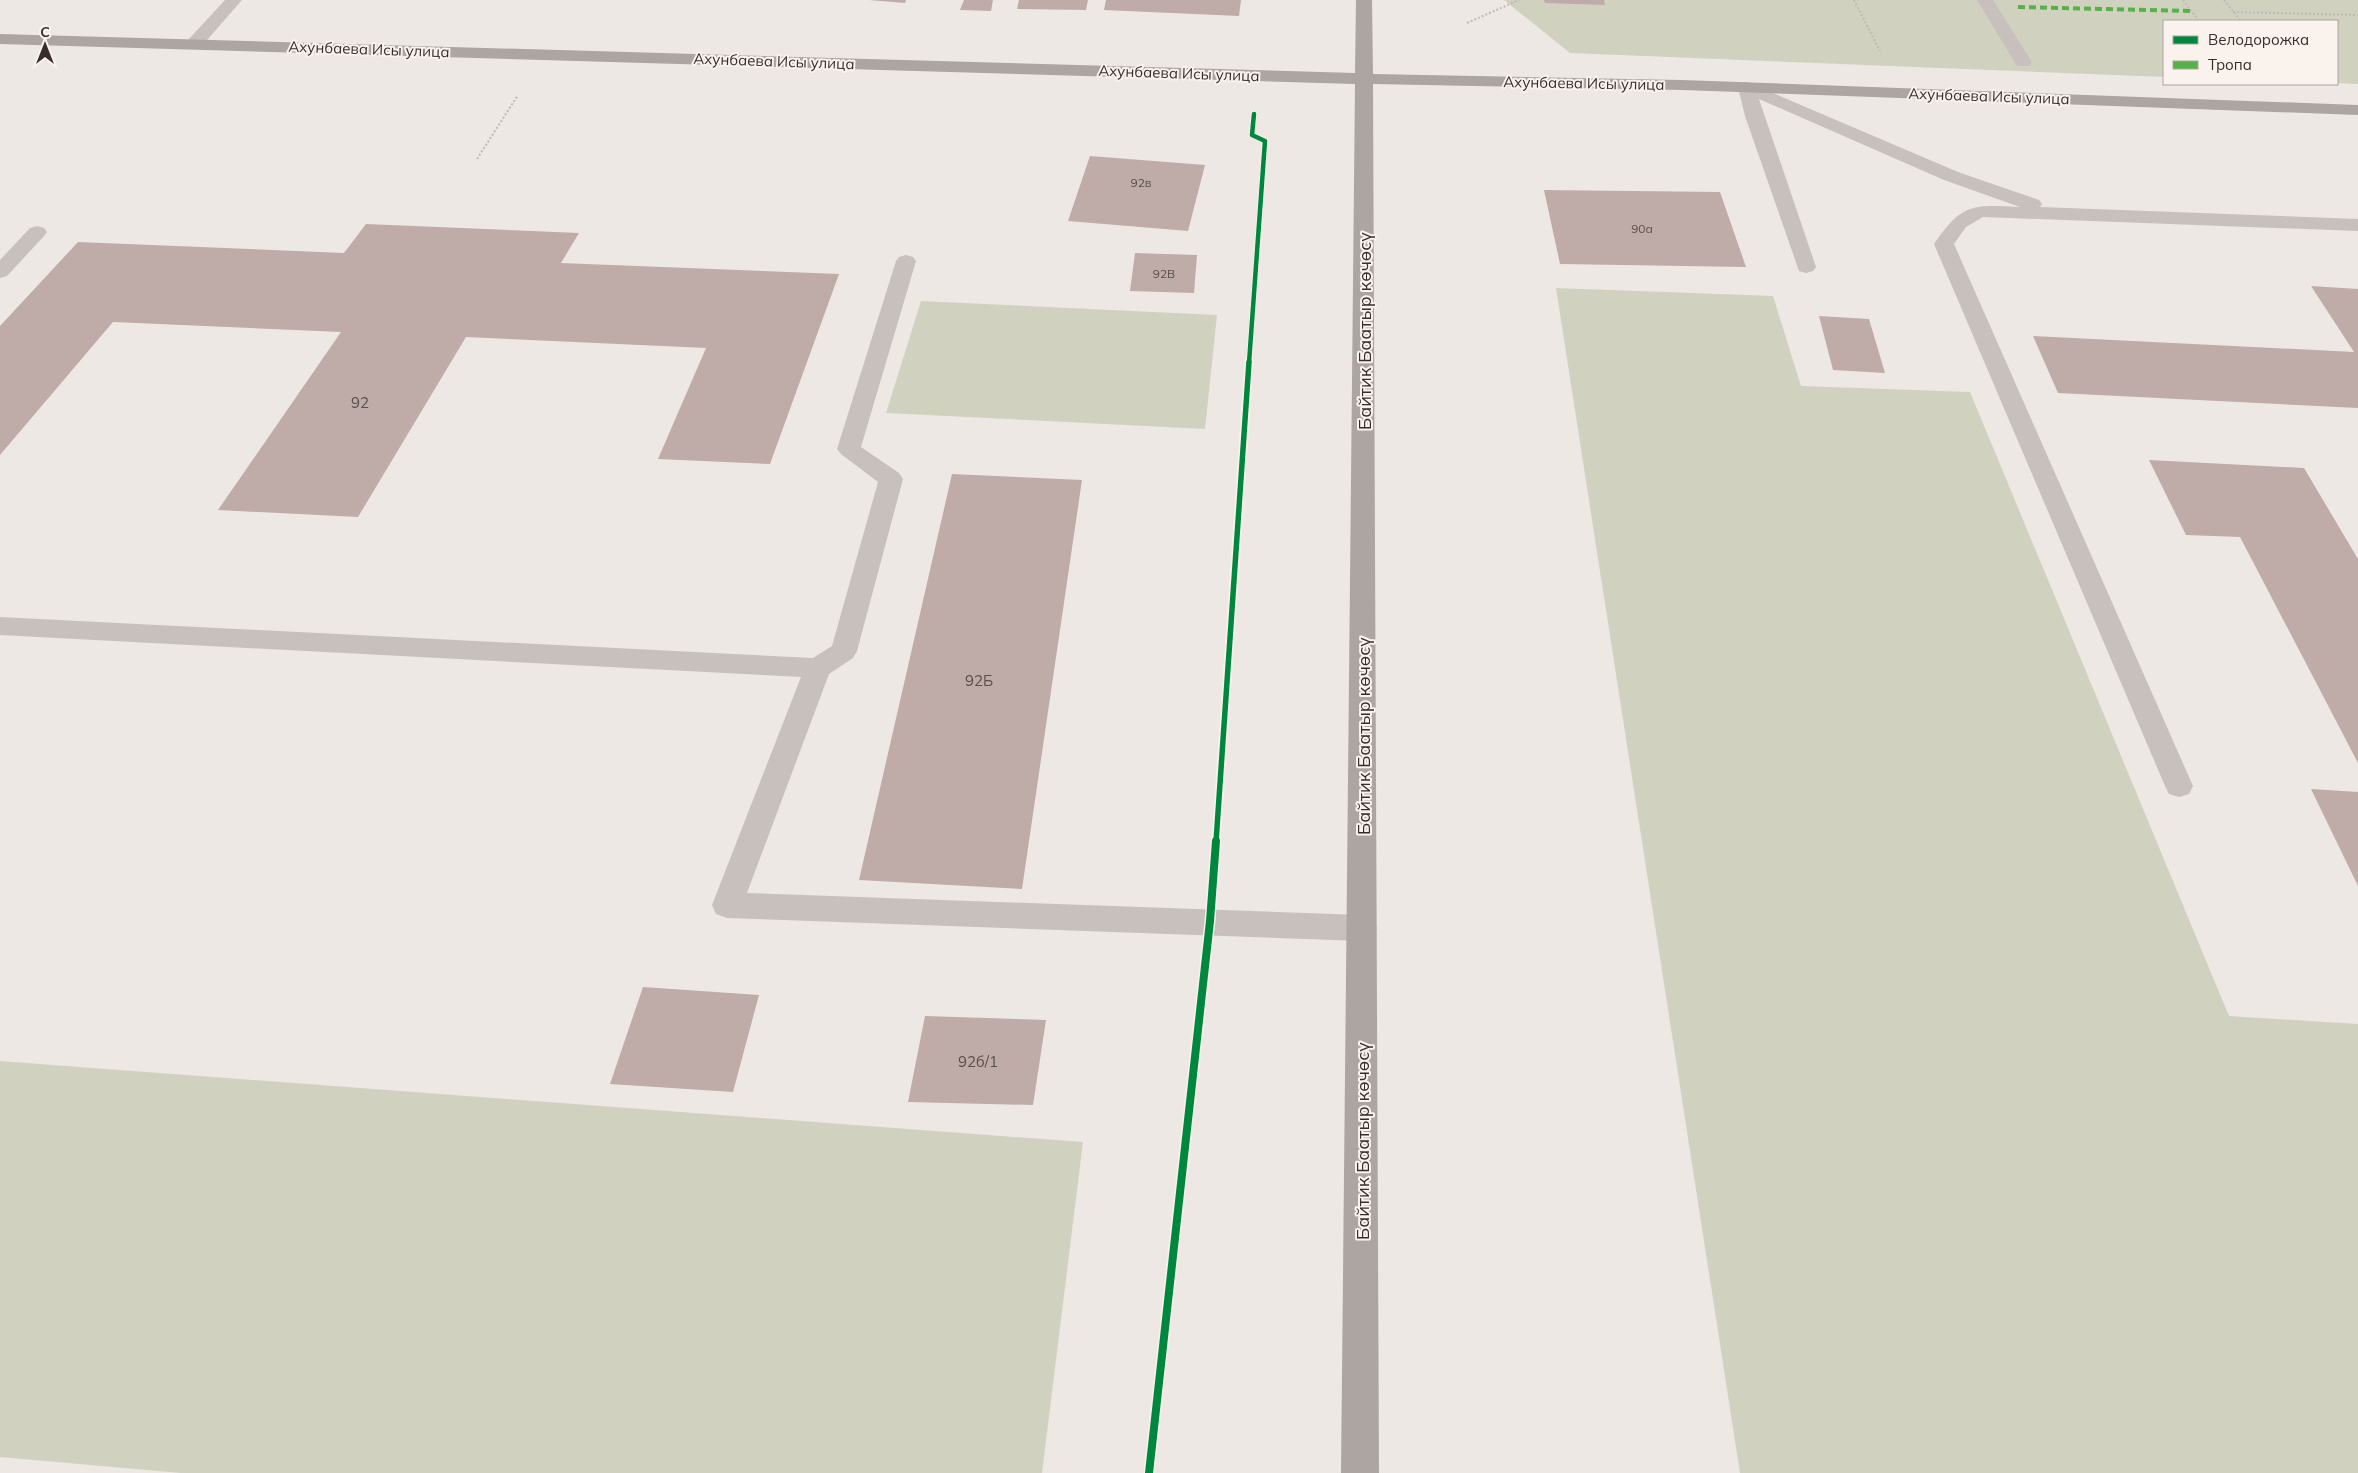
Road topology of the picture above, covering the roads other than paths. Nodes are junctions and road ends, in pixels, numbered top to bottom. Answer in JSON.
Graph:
{"nodes":[{"id":1,"x":234,"y":0,"type":"edge"},
{"id":2,"x":1364,"y":0,"type":"edge"},
{"id":3,"x":1985,"y":0,"type":"edge"},
{"id":4,"x":0,"y":39,"type":"edge"},
{"id":5,"x":194,"y":44,"type":"junction"},
{"id":6,"x":2023,"y":62,"type":"dead end"},
{"id":7,"x":1365,"y":79,"type":"junction"},
{"id":8,"x":1747,"y":87,"type":"junction"},
{"id":9,"x":2358,"y":110,"type":"edge"},
{"id":10,"x":2060,"y":214,"type":"junction"},
{"id":11,"x":2358,"y":225,"type":"edge"},
{"id":12,"x":38,"y":232,"type":"dead end"},
{"id":13,"x":906,"y":261,"type":"dead end"},
{"id":14,"x":1806,"y":267,"type":"dead end"},
{"id":15,"x":0,"y":272,"type":"edge"},
{"id":16,"x":0,"y":626,"type":"edge"},
{"id":17,"x":818,"y":668,"type":"junction"},
{"id":18,"x":2180,"y":786,"type":"dead end"},
{"id":19,"x":1362,"y":928,"type":"junction"},
{"id":20,"x":1360,"y":1473,"type":"edge"}],
"edges":[{"from":1,"to":5,"type":"street"},
{"from":2,"to":7,"type":"main road","name":"Байтик Баатыр көчөсү"},
{"from":3,"to":6,"type":"street"},
{"from":4,"to":5,"type":"main road","name":"Ахунбаева Исы улица"},
{"from":5,"to":7,"type":"main road","name":"Ахунбаева Исы улица"},
{"from":7,"to":8,"type":"main road","name":"Ахунбаева Исы улица"},
{"from":7,"to":19,"type":"main road","name":"Байтик Баатыр көчөсү"},
{"from":8,"to":9,"type":"main road","name":"Ахунбаева Исы улица"},
{"from":8,"to":10,"type":"street"},
{"from":8,"to":14,"type":"street"},
{"from":10,"to":11,"type":"street"},
{"from":10,"to":18,"type":"street"},
{"from":12,"to":15,"type":"street"},
{"from":13,"to":17,"type":"street"},
{"from":16,"to":17,"type":"street"},
{"from":17,"to":19,"type":"street"},
{"from":19,"to":20,"type":"main road","name":"Байтик Баатыр көчөсү"}]}
